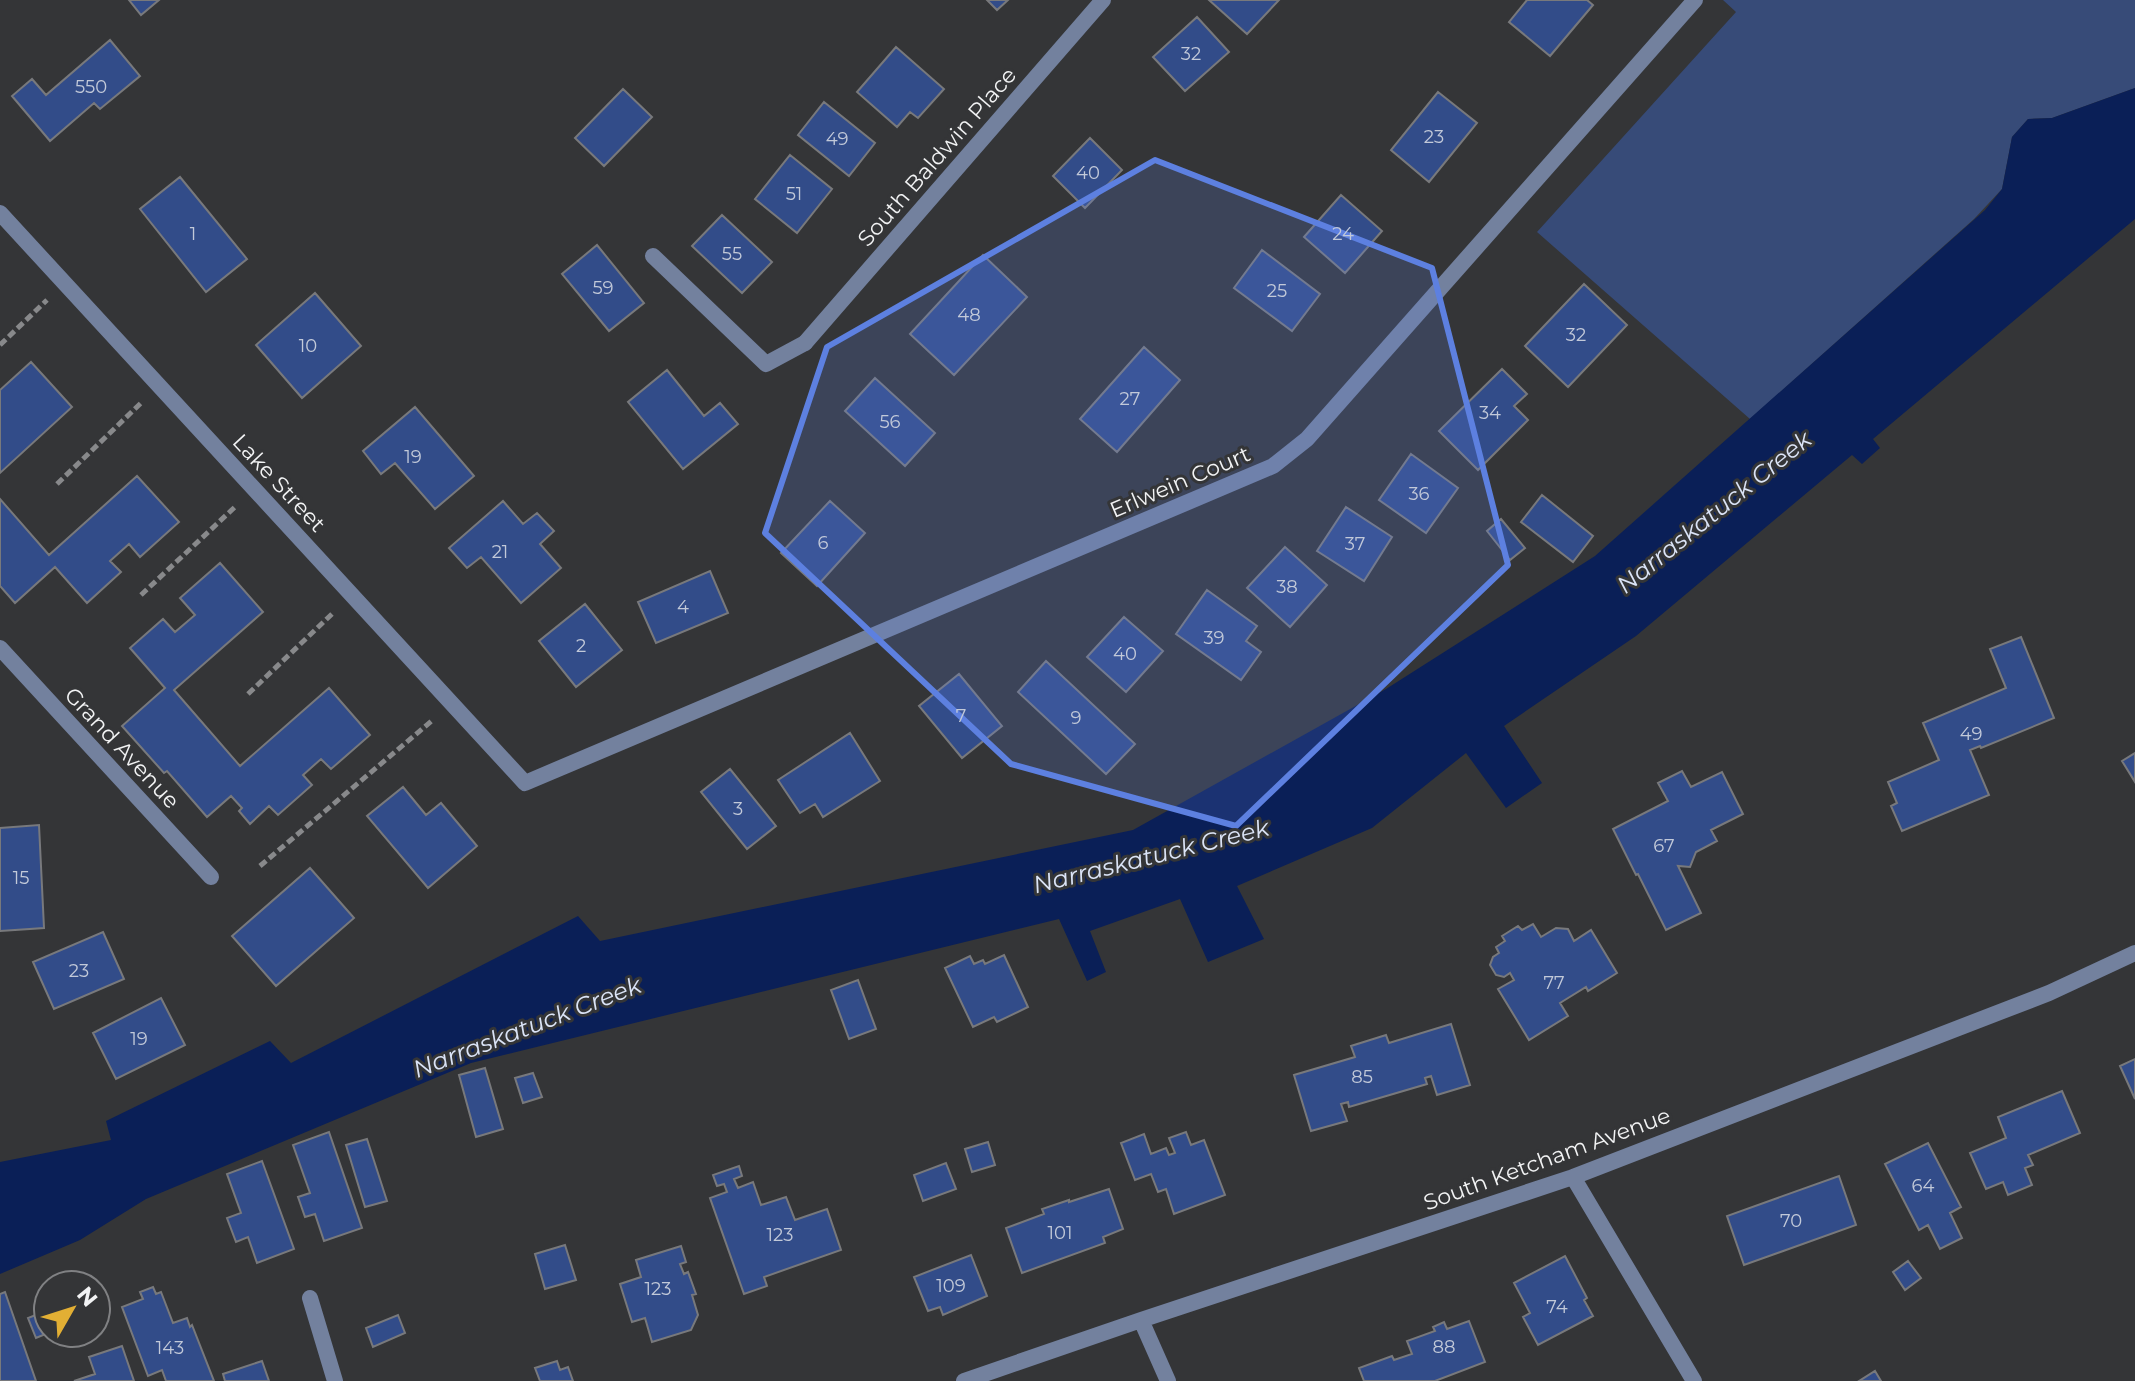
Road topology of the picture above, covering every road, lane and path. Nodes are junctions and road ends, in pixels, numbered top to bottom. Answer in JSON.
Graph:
{"nodes":[{"id":1,"x":1103,"y":0,"type":"edge"},
{"id":2,"x":1695,"y":0,"type":"edge"},
{"id":3,"x":0,"y":213,"type":"edge"},
{"id":4,"x":653,"y":256,"type":"dead end"},
{"id":5,"x":65,"y":283,"type":"junction"},
{"id":6,"x":0,"y":345,"type":"edge"},
{"id":7,"x":159,"y":386,"type":"junction"},
{"id":8,"x":57,"y":484,"type":"dead end"},
{"id":9,"x":255,"y":490,"type":"junction"},
{"id":10,"x":141,"y":595,"type":"dead end"},
{"id":11,"x":352,"y":596,"type":"junction"},
{"id":12,"x":0,"y":648,"type":"edge"},
{"id":13,"x":248,"y":694,"type":"dead end"},
{"id":14,"x":452,"y":704,"type":"junction"},
{"id":15,"x":525,"y":783,"type":"joint"},
{"id":16,"x":260,"y":866,"type":"dead end"},
{"id":17,"x":211,"y":877,"type":"dead end"},
{"id":18,"x":2135,"y":953,"type":"edge"},
{"id":19,"x":1573,"y":1177,"type":"junction"},
{"id":20,"x":310,"y":1298,"type":"dead end"},
{"id":21,"x":1141,"y":1320,"type":"junction"},
{"id":22,"x":335,"y":1381,"type":"edge"},
{"id":23,"x":964,"y":1381,"type":"edge"},
{"id":24,"x":1168,"y":1381,"type":"edge"},
{"id":25,"x":1694,"y":1381,"type":"edge"}],
"edges":[{"from":1,"to":4,"type":"street","name":"South Baldwin Place"},
{"from":2,"to":15,"type":"street","name":"Erlwein Court"},
{"from":3,"to":5,"type":"street","name":"Lake Street"},
{"from":5,"to":6,"type":"path"},
{"from":5,"to":7,"type":"street","name":"Lake Street"},
{"from":7,"to":8,"type":"path"},
{"from":7,"to":9,"type":"street","name":"Lake Street"},
{"from":9,"to":10,"type":"path"},
{"from":9,"to":11,"type":"street","name":"Lake Street"},
{"from":11,"to":13,"type":"path"},
{"from":11,"to":14,"type":"street","name":"Lake Street"},
{"from":12,"to":17,"type":"street","name":"Grand Avenue"},
{"from":14,"to":15,"type":"street","name":"Lake Street"},
{"from":14,"to":16,"type":"path"},
{"from":18,"to":19,"type":"street","name":"South Ketcham Avenue"},
{"from":19,"to":21,"type":"street","name":"South Ketcham Avenue"},
{"from":19,"to":25,"type":"street"},
{"from":20,"to":22,"type":"street"},
{"from":21,"to":23,"type":"street","name":"South Ketcham Avenue"},
{"from":21,"to":24,"type":"street"}]}
